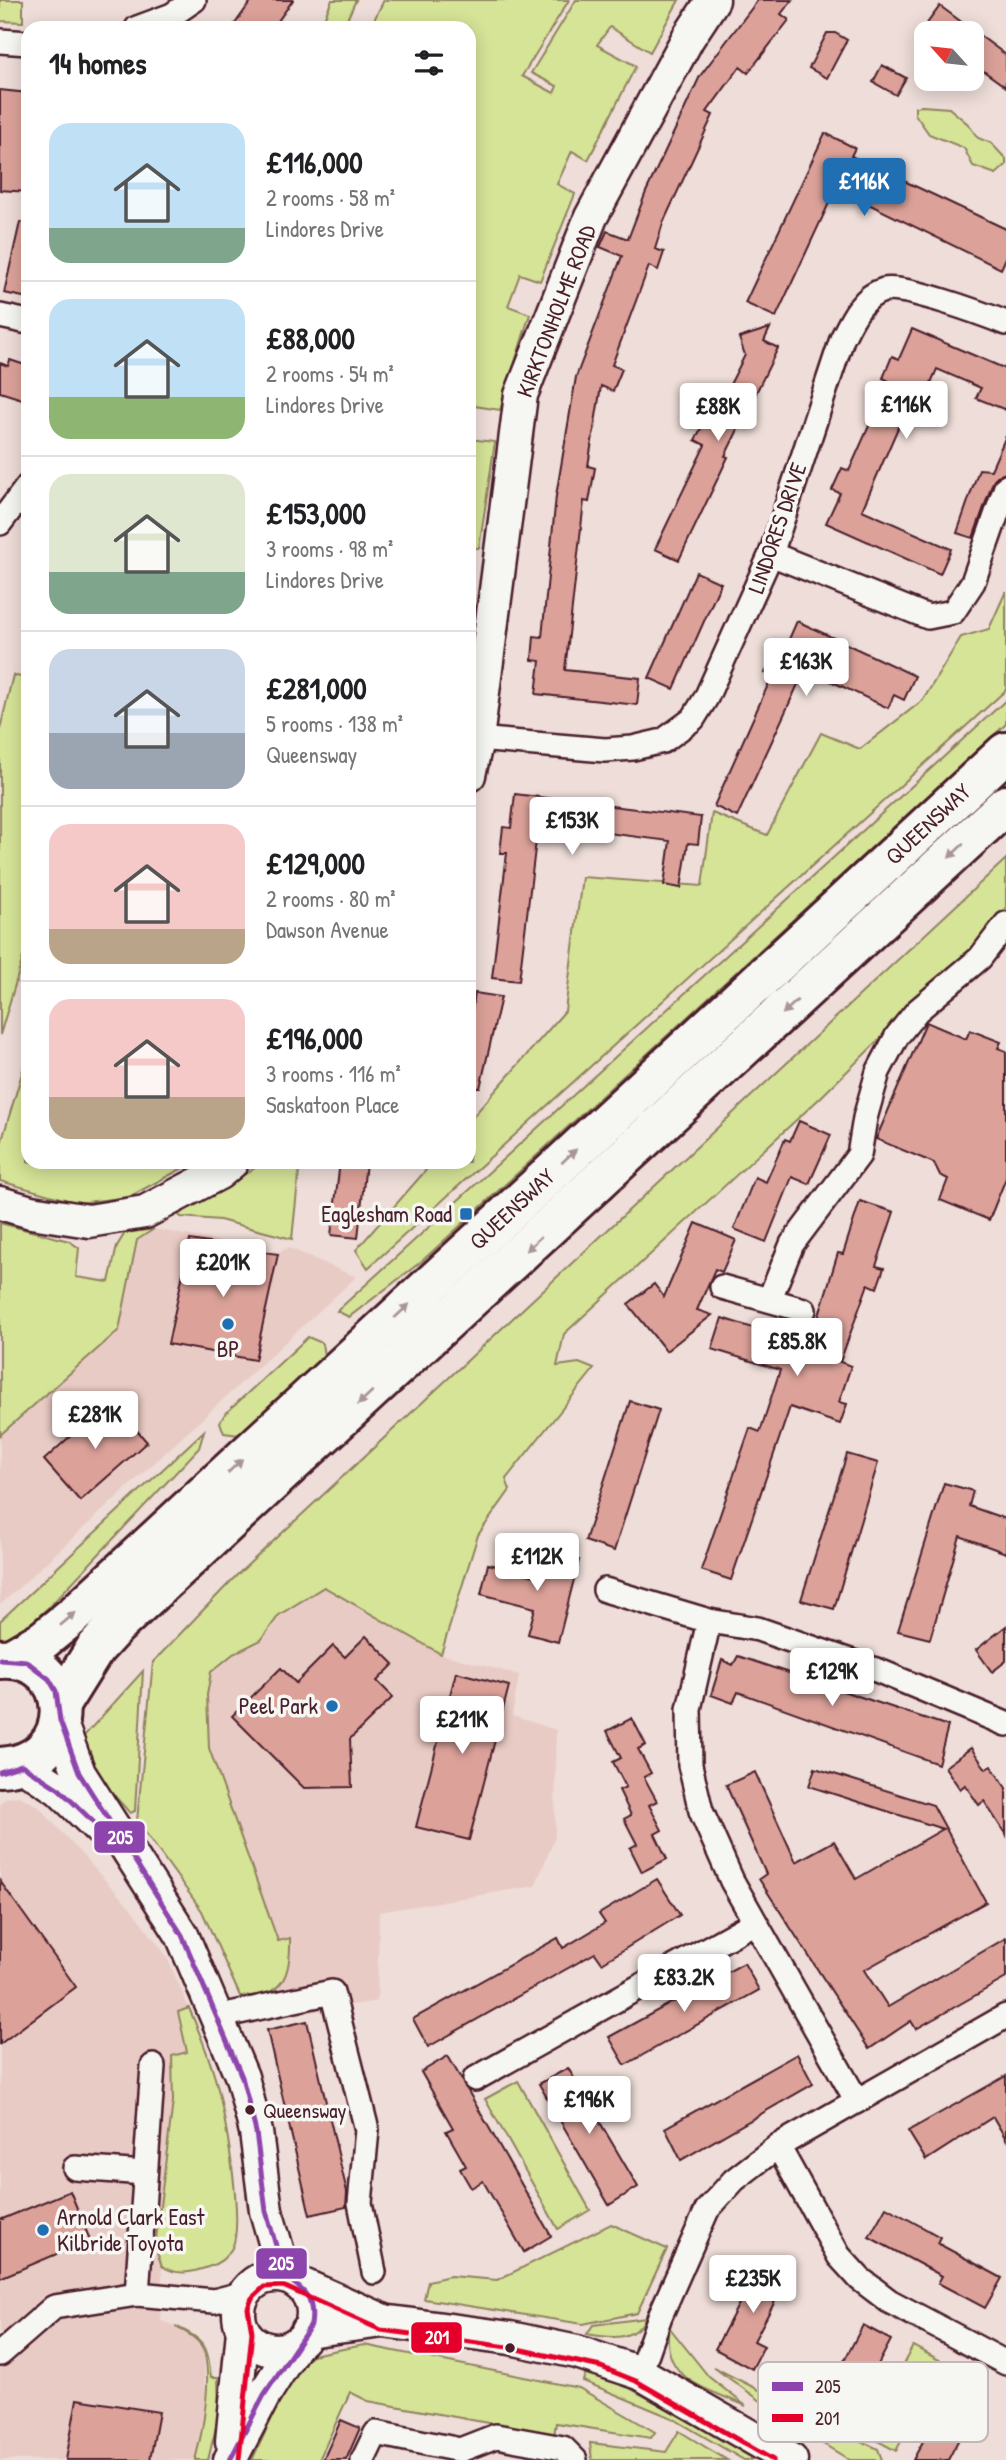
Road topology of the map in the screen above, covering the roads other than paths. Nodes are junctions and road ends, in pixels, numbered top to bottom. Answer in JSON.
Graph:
{"nodes":[{"id":1,"x":194,"y":0,"type":"edge"},
{"id":2,"x":713,"y":0,"type":"edge"},
{"id":3,"x":155,"y":21,"type":"edge"},
{"id":4,"x":0,"y":41,"type":"edge"},
{"id":5,"x":21,"y":42,"type":"edge"},
{"id":6,"x":0,"y":316,"type":"edge"},
{"id":7,"x":21,"y":320,"type":"edge"},
{"id":8,"x":1006,"y":323,"type":"edge"},
{"id":9,"x":1006,"y":487,"type":"edge"},
{"id":10,"x":21,"y":495,"type":"edge"},
{"id":11,"x":0,"y":523,"type":"edge"},
{"id":12,"x":771,"y":554,"type":"junction"},
{"id":13,"x":477,"y":739,"type":"junction"},
{"id":14,"x":476,"y":744,"type":"edge"},
{"id":15,"x":1006,"y":752,"type":"edge"},
{"id":16,"x":1006,"y":805,"type":"edge"},
{"id":17,"x":1006,"y":924,"type":"edge"},
{"id":18,"x":224,"y":1169,"type":"edge"},
{"id":19,"x":0,"y":1203,"type":"edge"},
{"id":20,"x":722,"y":1286,"type":"dead end"},
{"id":21,"x":771,"y":1298,"type":"junction"},
{"id":22,"x":804,"y":1310,"type":"dead end"},
{"id":23,"x":605,"y":1590,"type":"dead end"},
{"id":24,"x":709,"y":1621,"type":"junction"},
{"id":25,"x":6,"y":1658,"type":"edge"},
{"id":26,"x":60,"y":1713,"type":"junction"},
{"id":27,"x":1006,"y":1724,"type":"edge"},
{"id":28,"x":10,"y":1768,"type":"edge"},
{"id":29,"x":137,"y":1863,"type":"junction"},
{"id":30,"x":755,"y":1922,"type":"junction"},
{"id":31,"x":1006,"y":2015,"type":"edge"},
{"id":32,"x":216,"y":2017,"type":"junction"},
{"id":33,"x":153,"y":2066,"type":"dead end"},
{"id":34,"x":475,"y":2079,"type":"dead end"},
{"id":35,"x":857,"y":2101,"type":"junction"},
{"id":36,"x":778,"y":2146,"type":"junction"},
{"id":37,"x":75,"y":2168,"type":"dead end"},
{"id":38,"x":145,"y":2173,"type":"junction"},
{"id":39,"x":267,"y":2211,"type":"junction"},
{"id":40,"x":374,"y":2272,"type":"dead end"},
{"id":41,"x":290,"y":2279,"type":"junction"},
{"id":42,"x":137,"y":2294,"type":"junction"},
{"id":43,"x":244,"y":2307,"type":"junction"},
{"id":44,"x":383,"y":2321,"type":"junction"},
{"id":45,"x":302,"y":2337,"type":"junction"},
{"id":46,"x":0,"y":2354,"type":"edge"},
{"id":47,"x":1006,"y":2363,"type":"edge"},
{"id":48,"x":640,"y":2373,"type":"junction"},
{"id":49,"x":758,"y":2441,"type":"edge"},
{"id":50,"x":761,"y":2442,"type":"edge"},
{"id":51,"x":230,"y":2460,"type":"edge"},
{"id":52,"x":363,"y":2460,"type":"edge"},
{"id":53,"x":575,"y":2460,"type":"edge"},
{"id":54,"x":792,"y":2460,"type":"edge"}],
"edges":[{"from":1,"to":3,"type":"street"},
{"from":2,"to":13,"type":"street","name":"KIRKTONHOLME ROAD"},
{"from":4,"to":5,"type":"street"},
{"from":6,"to":7,"type":"street"},
{"from":8,"to":12,"type":"street","name":"LINDORES DRIVE"},
{"from":9,"to":12,"type":"street"},
{"from":10,"to":11,"type":"street"},
{"from":12,"to":13,"type":"street","name":"LINDORES DRIVE"},
{"from":13,"to":14,"type":"street","name":"KIRKTONHOLME ROAD"},
{"from":25,"to":15,"type":"highway","name":"QUEENSWAY","one_way":true},
{"from":16,"to":26,"type":"highway","name":"QUEENSWAY","one_way":true},
{"from":17,"to":21,"type":"street"},
{"from":18,"to":19,"type":"street"},
{"from":20,"to":21,"type":"street"},
{"from":21,"to":22,"type":"street"},
{"from":23,"to":24,"type":"street"},
{"from":24,"to":27,"type":"street"},
{"from":24,"to":30,"type":"street"},
{"from":25,"to":26,"type":"highway"},
{"from":26,"to":28,"type":"highway","name":"QUEENSWAY"},
{"from":26,"to":29,"type":"street"},
{"from":28,"to":29,"type":"street"},
{"from":29,"to":32,"type":"street"},
{"from":30,"to":34,"type":"street"},
{"from":30,"to":35,"type":"street"},
{"from":31,"to":35,"type":"street"},
{"from":32,"to":39,"type":"street"},
{"from":32,"to":40,"type":"street"},
{"from":33,"to":38,"type":"street"},
{"from":35,"to":36,"type":"street"},
{"from":36,"to":47,"type":"street"},
{"from":36,"to":48,"type":"street"},
{"from":37,"to":38,"type":"street"},
{"from":38,"to":42,"type":"street"},
{"from":39,"to":41,"type":"street"},
{"from":39,"to":43,"type":"street"},
{"from":41,"to":43,"type":"street"},
{"from":41,"to":44,"type":"street"},
{"from":41,"to":45,"type":"street"},
{"from":42,"to":43,"type":"street"},
{"from":42,"to":46,"type":"street"},
{"from":43,"to":45,"type":"street"},
{"from":43,"to":51,"type":"street"},
{"from":44,"to":45,"type":"street"},
{"from":44,"to":48,"type":"street"},
{"from":45,"to":51,"type":"street"},
{"from":48,"to":49,"type":"street"},
{"from":50,"to":54,"type":"street"},
{"from":52,"to":53,"type":"street"}]}
